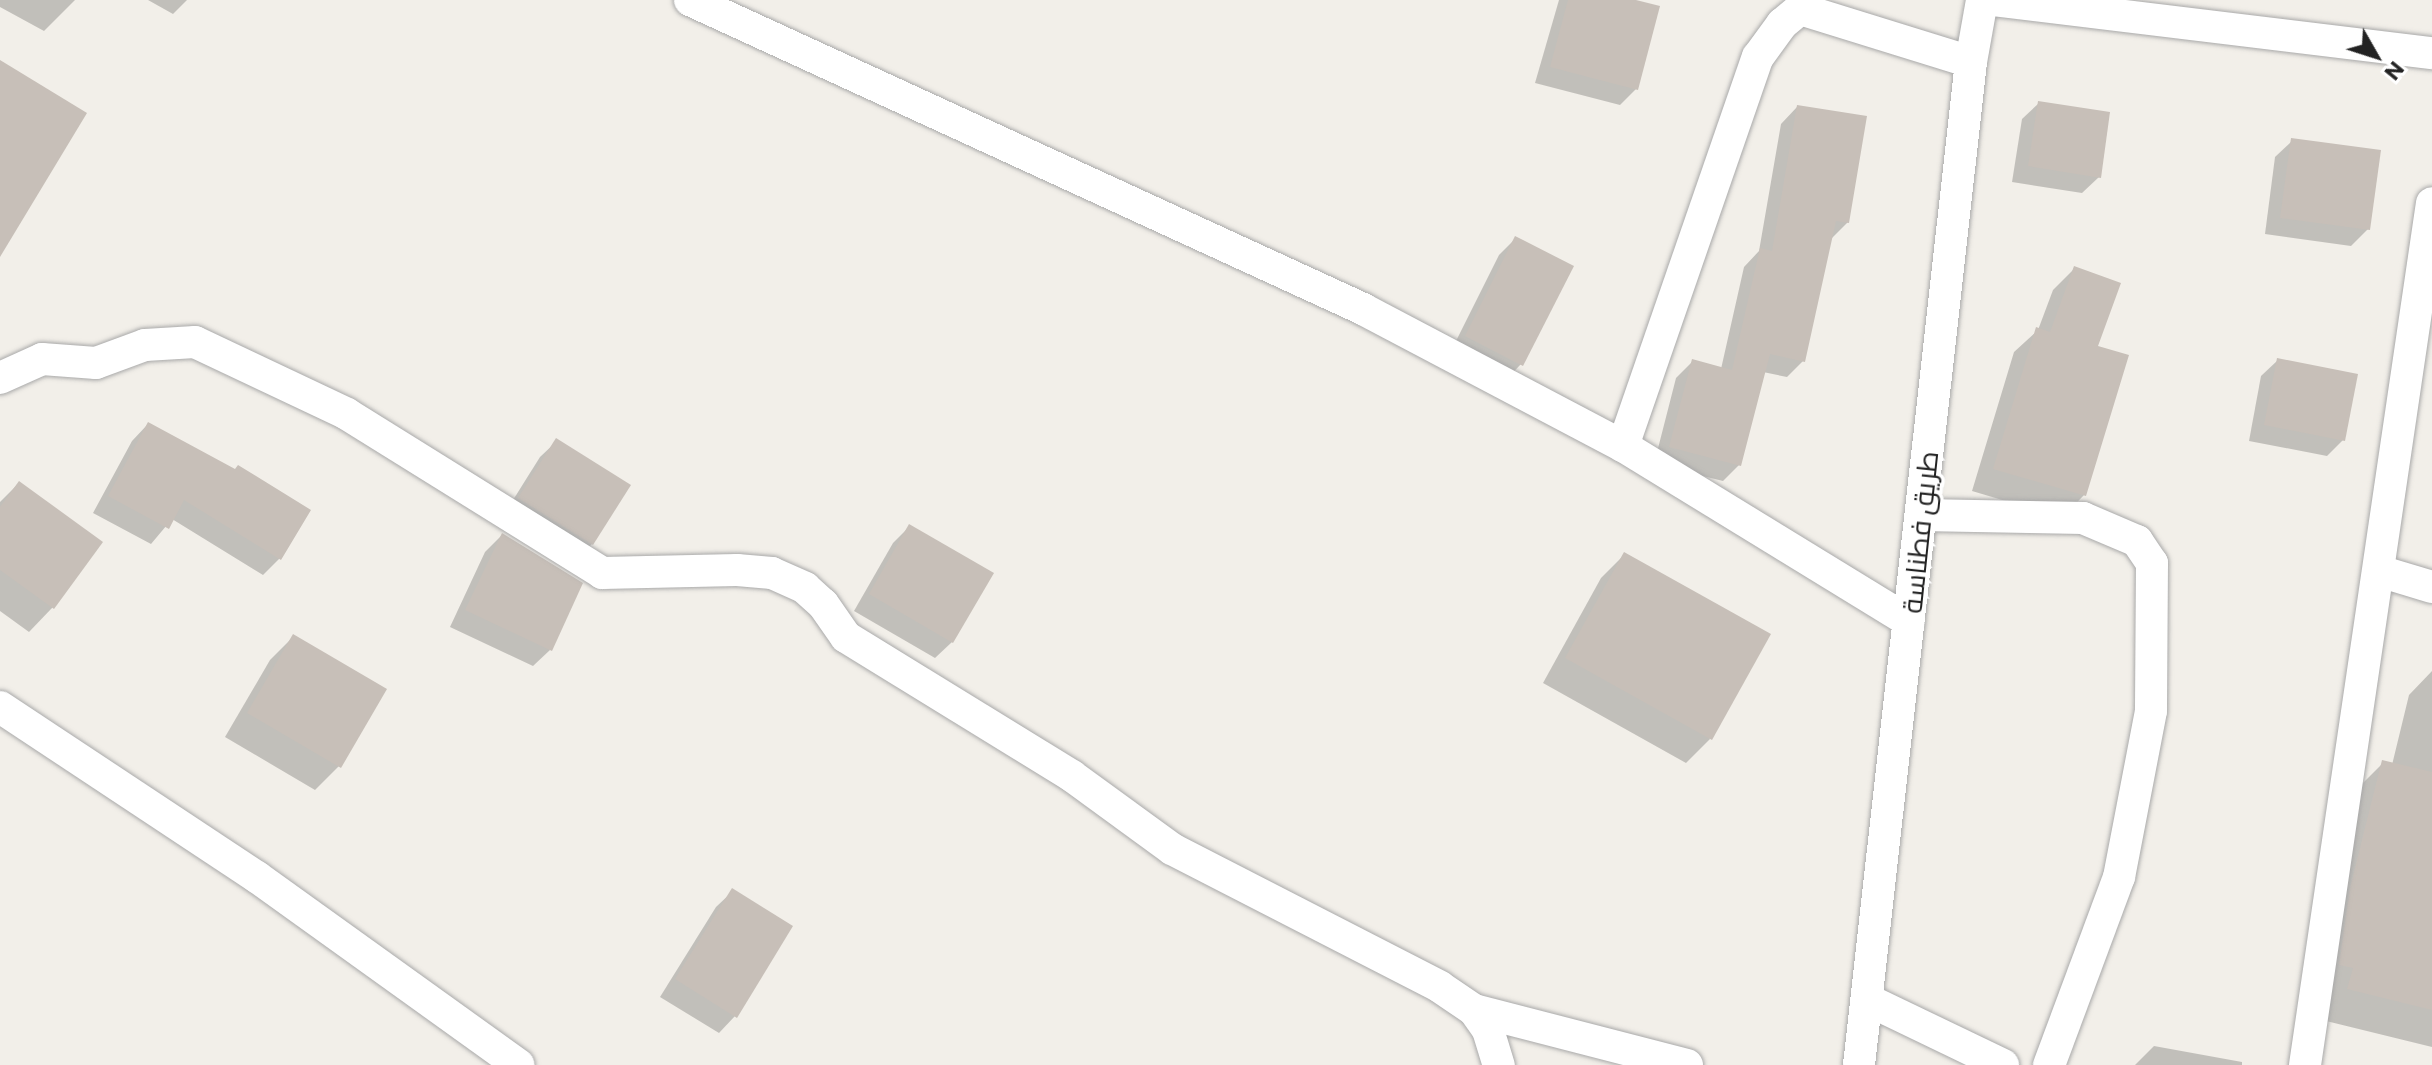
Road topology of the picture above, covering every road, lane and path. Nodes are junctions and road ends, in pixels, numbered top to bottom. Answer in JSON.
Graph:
{"nodes":[{"id":1,"x":690,"y":0,"type":"edge"},
{"id":2,"x":1982,"y":0,"type":"edge"},
{"id":3,"x":1993,"y":0,"type":"edge"},
{"id":4,"x":2432,"y":53,"type":"edge"},
{"id":5,"x":1971,"y":62,"type":"junction"},
{"id":6,"x":2432,"y":203,"type":"edge"},
{"id":7,"x":0,"y":378,"type":"edge"},
{"id":8,"x":1623,"y":446,"type":"junction"},
{"id":9,"x":1921,"y":515,"type":"junction"},
{"id":10,"x":2379,"y":571,"type":"junction"},
{"id":11,"x":2432,"y":587,"type":"edge"},
{"id":12,"x":1909,"y":621,"type":"junction"},
{"id":13,"x":0,"y":707,"type":"edge"},
{"id":14,"x":1868,"y":1000,"type":"junction"},
{"id":15,"x":1474,"y":1010,"type":"junction"},
{"id":16,"x":519,"y":1065,"type":"edge"},
{"id":17,"x":1499,"y":1065,"type":"edge"},
{"id":18,"x":1687,"y":1065,"type":"edge"},
{"id":19,"x":1859,"y":1065,"type":"edge"},
{"id":20,"x":2003,"y":1065,"type":"edge"},
{"id":21,"x":2049,"y":1065,"type":"edge"},
{"id":22,"x":2305,"y":1065,"type":"edge"}],
"edges":[{"from":1,"to":8,"type":"street"},
{"from":2,"to":5,"type":"street","name":"طريق فطناسة"},
{"from":3,"to":4,"type":"street"},
{"from":5,"to":8,"type":"street"},
{"from":5,"to":9,"type":"street","name":"طريق فطناسة"},
{"from":6,"to":10,"type":"street"},
{"from":7,"to":15,"type":"street"},
{"from":8,"to":12,"type":"street"},
{"from":9,"to":12,"type":"street","name":"طريق فطناسة"},
{"from":9,"to":21,"type":"street"},
{"from":10,"to":11,"type":"street"},
{"from":10,"to":22,"type":"street"},
{"from":12,"to":14,"type":"street","name":"طريق فطناسة"},
{"from":13,"to":16,"type":"street"},
{"from":14,"to":19,"type":"street","name":"طريق فطناسة"},
{"from":14,"to":20,"type":"street"},
{"from":15,"to":17,"type":"street"},
{"from":15,"to":18,"type":"street"}]}
